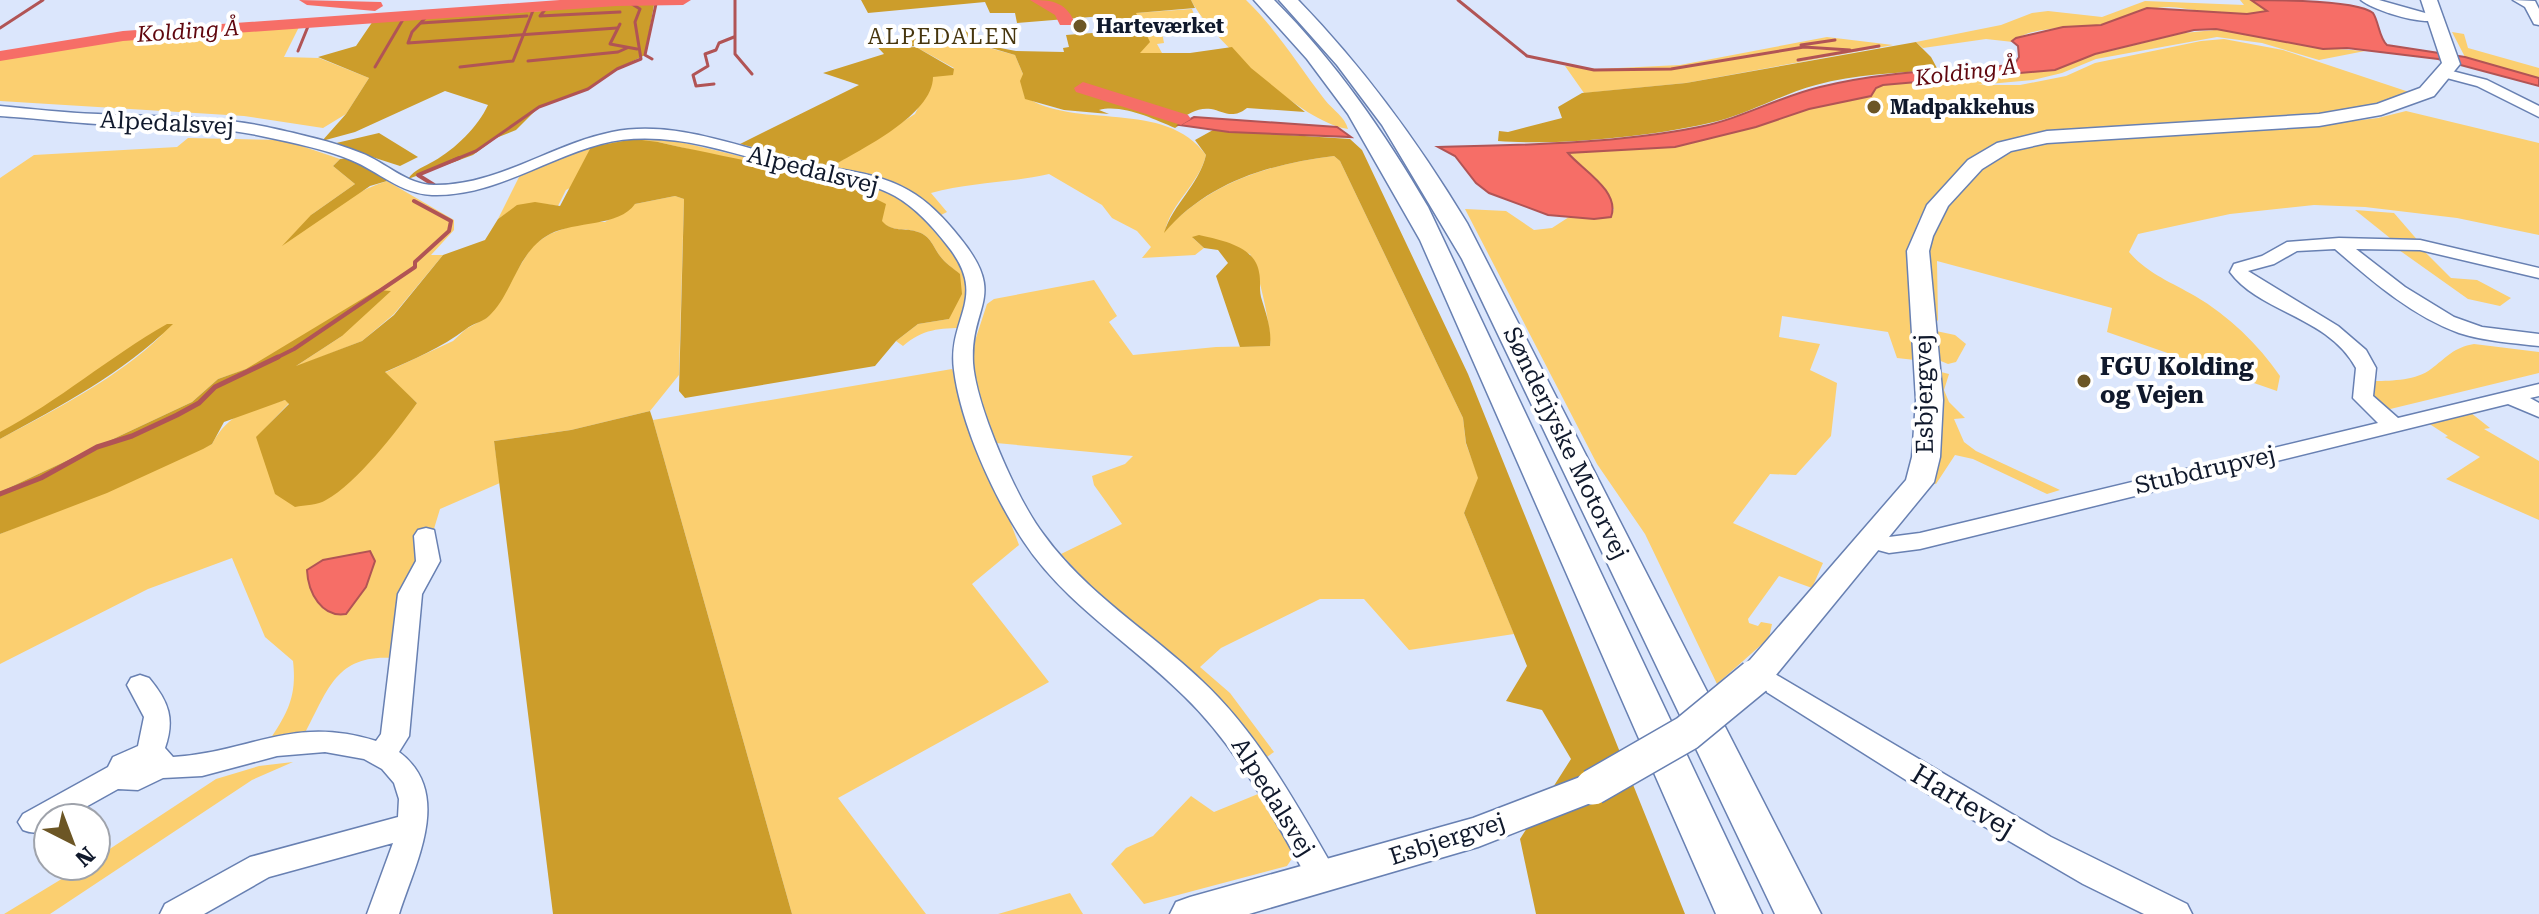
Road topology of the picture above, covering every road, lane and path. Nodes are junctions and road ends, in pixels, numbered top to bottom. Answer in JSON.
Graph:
{"nodes":[{"id":1,"x":1263,"y":0,"type":"edge"},
{"id":2,"x":1288,"y":0,"type":"edge"},
{"id":3,"x":2367,"y":0,"type":"edge"},
{"id":4,"x":2429,"y":0,"type":"edge"},
{"id":5,"x":2519,"y":0,"type":"edge"},
{"id":6,"x":2539,"y":21,"type":"edge"},
{"id":7,"x":2437,"y":22,"type":"junction"},
{"id":8,"x":2449,"y":63,"type":"junction"},
{"id":9,"x":0,"y":111,"type":"edge"},
{"id":10,"x":2539,"y":112,"type":"edge"},
{"id":11,"x":2339,"y":243,"type":"junction"},
{"id":12,"x":2539,"y":273,"type":"edge"},
{"id":13,"x":2539,"y":340,"type":"edge"},
{"id":14,"x":2539,"y":390,"type":"edge"},
{"id":15,"x":2511,"y":397,"type":"junction"},
{"id":16,"x":2539,"y":411,"type":"edge"},
{"id":17,"x":2394,"y":425,"type":"junction"},
{"id":18,"x":426,"y":536,"type":"dead end"},
{"id":19,"x":1871,"y":540,"type":"junction"},
{"id":20,"x":1663,"y":638,"type":"junction"},
{"id":21,"x":1756,"y":675,"type":"junction"},
{"id":22,"x":140,"y":685,"type":"dead end"},
{"id":23,"x":382,"y":754,"type":"junction"},
{"id":24,"x":153,"y":760,"type":"junction"},
{"id":25,"x":70,"y":802,"type":"edge"},
{"id":26,"x":413,"y":825,"type":"junction"},
{"id":27,"x":1323,"y":878,"type":"junction"},
{"id":28,"x":176,"y":914,"type":"edge"},
{"id":29,"x":383,"y":914,"type":"edge"},
{"id":30,"x":1190,"y":914,"type":"edge"},
{"id":31,"x":1739,"y":914,"type":"edge"},
{"id":32,"x":1798,"y":914,"type":"edge"},
{"id":33,"x":1820,"y":914,"type":"edge"},
{"id":34,"x":2176,"y":914,"type":"edge"}],
"edges":[{"from":1,"to":31,"type":"highway","name":"Sønderjyske Motorvej"},
{"from":2,"to":20,"type":"highway","name":"Sønderjyske Motorvej"},
{"from":3,"to":7,"type":"street"},
{"from":4,"to":7,"type":"main road"},
{"from":5,"to":6,"type":"street"},
{"from":7,"to":8,"type":"main road"},
{"from":8,"to":10,"type":"street"},
{"from":8,"to":19,"type":"main road","name":"Esbjergvej"},
{"from":9,"to":27,"type":"street","name":"Alpedalsvej"},
{"from":11,"to":12,"type":"street"},
{"from":11,"to":13,"type":"street"},
{"from":11,"to":17,"type":"street"},
{"from":14,"to":15,"type":"street","name":"Stubdrupvej"},
{"from":15,"to":16,"type":"street"},
{"from":15,"to":17,"type":"street","name":"Stubdrupvej"},
{"from":17,"to":19,"type":"street","name":"Stubdrupvej"},
{"from":18,"to":23,"type":"street"},
{"from":19,"to":21,"type":"main road","name":"Esbjergvej"},
{"from":20,"to":32,"type":"highway","name":"Sønderjyske Motorvej"},
{"from":20,"to":33,"type":"highway"},
{"from":21,"to":27,"type":"main road","name":"Esbjergvej","bridge":true},
{"from":21,"to":34,"type":"street","name":"Hartevej"},
{"from":22,"to":24,"type":"street"},
{"from":23,"to":24,"type":"street"},
{"from":23,"to":26,"type":"street"},
{"from":24,"to":25,"type":"street"},
{"from":26,"to":28,"type":"street"},
{"from":26,"to":29,"type":"street"},
{"from":27,"to":30,"type":"main road","name":"Esbjergvej"}]}
